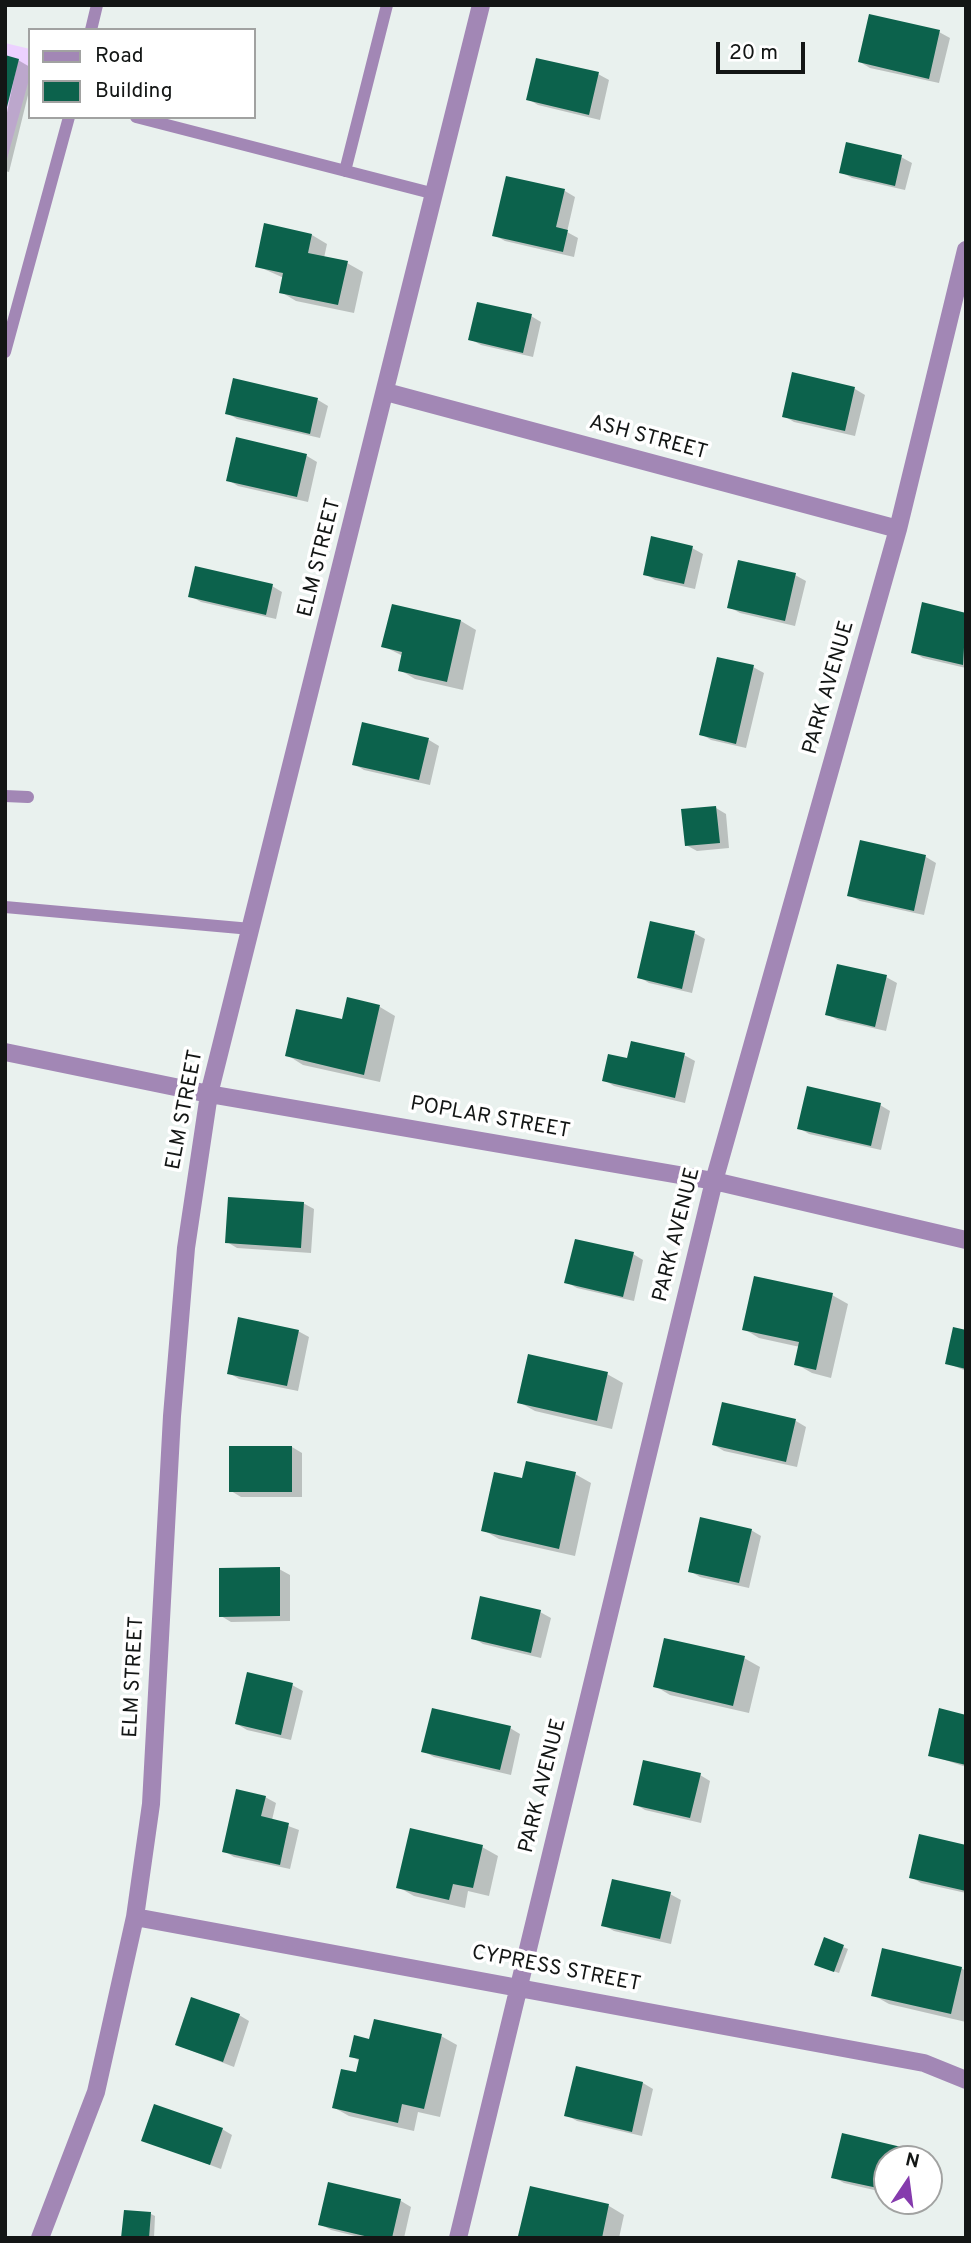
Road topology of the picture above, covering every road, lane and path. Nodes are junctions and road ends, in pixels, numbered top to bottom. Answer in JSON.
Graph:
{"nodes":[{"id":1,"x":97,"y":5,"type":"edge"},
{"id":2,"x":387,"y":5,"type":"edge"},
{"id":3,"x":481,"y":5,"type":"edge"},
{"id":4,"x":91,"y":28,"type":"edge"},
{"id":5,"x":68,"y":119,"type":"edge"},
{"id":6,"x":143,"y":119,"type":"edge"},
{"id":7,"x":345,"y":171,"type":"junction"},
{"id":8,"x":435,"y":194,"type":"junction"},
{"id":9,"x":966,"y":250,"type":"edge"},
{"id":10,"x":5,"y":352,"type":"edge"},
{"id":11,"x":386,"y":392,"type":"junction"},
{"id":12,"x":898,"y":529,"type":"junction"},
{"id":13,"x":5,"y":796,"type":"edge"},
{"id":14,"x":28,"y":797,"type":"dead end"},
{"id":15,"x":5,"y":907,"type":"edge"},
{"id":16,"x":251,"y":929,"type":"junction"},
{"id":17,"x":5,"y":1052,"type":"edge"},
{"id":18,"x":209,"y":1094,"type":"junction"},
{"id":19,"x":714,"y":1181,"type":"junction"},
{"id":20,"x":966,"y":1240,"type":"edge"},
{"id":21,"x":135,"y":1917,"type":"junction"},
{"id":22,"x":519,"y":1986,"type":"junction"},
{"id":23,"x":966,"y":2080,"type":"edge"},
{"id":24,"x":40,"y":2238,"type":"edge"},
{"id":25,"x":458,"y":2238,"type":"edge"}],
"edges":[{"from":1,"to":4,"type":"lane"},
{"from":2,"to":7,"type":"lane"},
{"from":3,"to":8,"type":"street","name":"ELM STREET"},
{"from":5,"to":10,"type":"lane"},
{"from":6,"to":7,"type":"lane"},
{"from":7,"to":8,"type":"lane"},
{"from":8,"to":11,"type":"street","name":"ELM STREET"},
{"from":9,"to":12,"type":"street","name":"PARK AVENUE"},
{"from":11,"to":12,"type":"street","name":"ASH STREET"},
{"from":11,"to":16,"type":"street","name":"ELM STREET"},
{"from":12,"to":19,"type":"street","name":"PARK AVENUE"},
{"from":13,"to":14,"type":"lane"},
{"from":15,"to":16,"type":"lane"},
{"from":16,"to":18,"type":"street","name":"ELM STREET"},
{"from":17,"to":18,"type":"street","name":"POPLAR STREET"},
{"from":18,"to":19,"type":"street","name":"POPLAR STREET"},
{"from":18,"to":21,"type":"street","name":"ELM STREET"},
{"from":19,"to":20,"type":"street","name":"POPLAR STREET"},
{"from":19,"to":22,"type":"street","name":"PARK AVENUE"},
{"from":21,"to":22,"type":"street","name":"CYPRESS STREET"},
{"from":21,"to":24,"type":"street","name":"ELM STREET"},
{"from":22,"to":23,"type":"street","name":"CYPRESS STREET"},
{"from":22,"to":25,"type":"street","name":"PARK AVENUE"}]}
